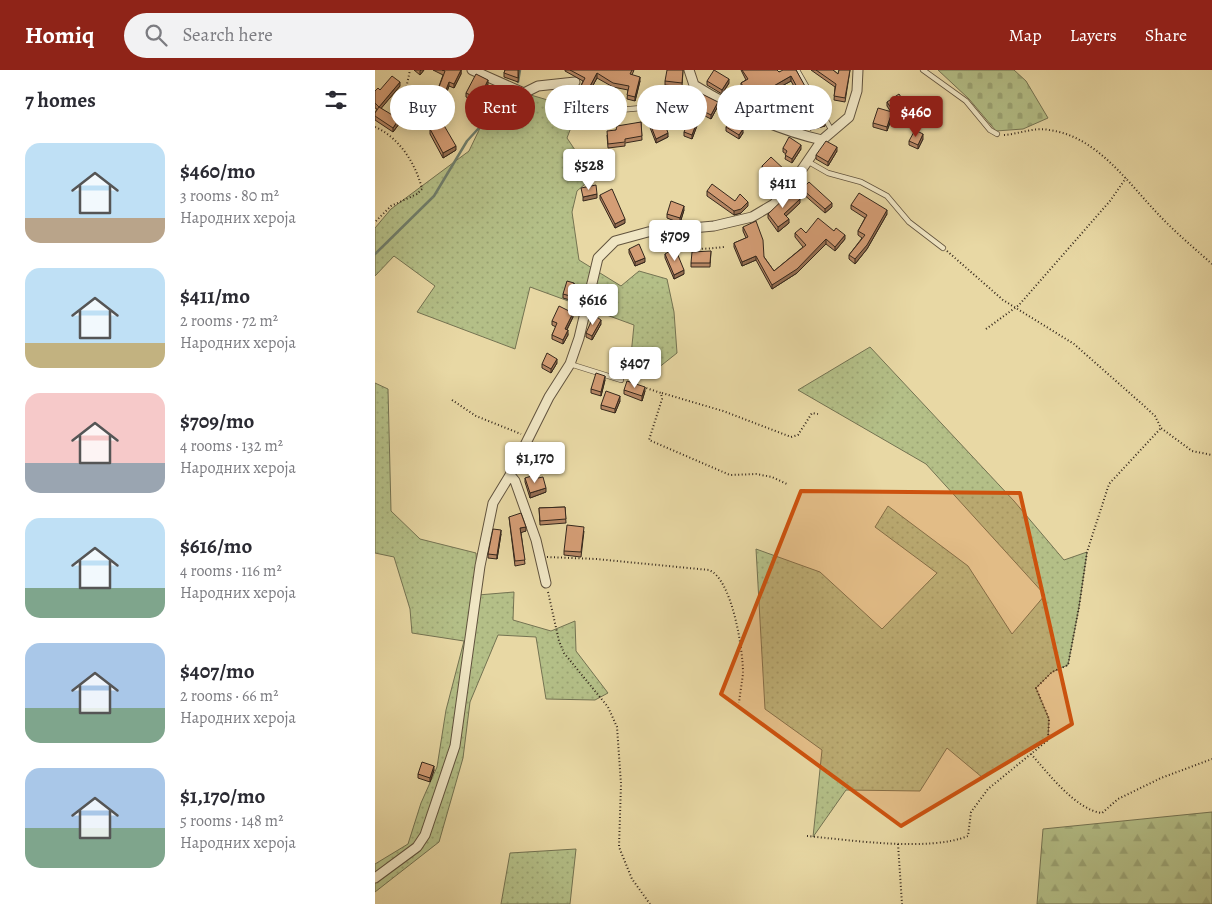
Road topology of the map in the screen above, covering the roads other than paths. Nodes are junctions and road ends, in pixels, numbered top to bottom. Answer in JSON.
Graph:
{"nodes":[{"id":1,"x":472,"y":70,"type":"edge"},
{"id":2,"x":689,"y":70,"type":"edge"},
{"id":3,"x":797,"y":70,"type":"edge"},
{"id":4,"x":858,"y":70,"type":"edge"},
{"id":5,"x":923,"y":70,"type":"edge"},
{"id":6,"x":575,"y":82,"type":"dead end"},
{"id":7,"x":694,"y":85,"type":"edge"},
{"id":8,"x":707,"y":93,"type":"edge"},
{"id":9,"x":832,"y":131,"type":"junction"},
{"id":10,"x":997,"y":134,"type":"road end"},
{"id":11,"x":822,"y":140,"type":"junction"},
{"id":12,"x":807,"y":161,"type":"junction"},
{"id":13,"x":943,"y":248,"type":"road end"},
{"id":14,"x":570,"y":364,"type":"junction"},
{"id":15,"x":621,"y":380,"type":"dead end"},
{"id":16,"x":510,"y":475,"type":"junction"},
{"id":17,"x":546,"y":583,"type":"road end"},
{"id":18,"x":375,"y":878,"type":"edge"}],
"edges":[{"from":1,"to":6,"type":"street"},
{"from":2,"to":7,"type":"street"},
{"from":3,"to":9,"type":"lane"},
{"from":4,"to":9,"type":"street"},
{"from":5,"to":10,"type":"lane"},
{"from":8,"to":11,"type":"street"},
{"from":9,"to":11,"type":"street"},
{"from":11,"to":12,"type":"street"},
{"from":12,"to":13,"type":"lane"},
{"from":12,"to":14,"type":"street"},
{"from":14,"to":15,"type":"lane"},
{"from":14,"to":16,"type":"street"},
{"from":16,"to":17,"type":"street"},
{"from":16,"to":18,"type":"street"}]}
